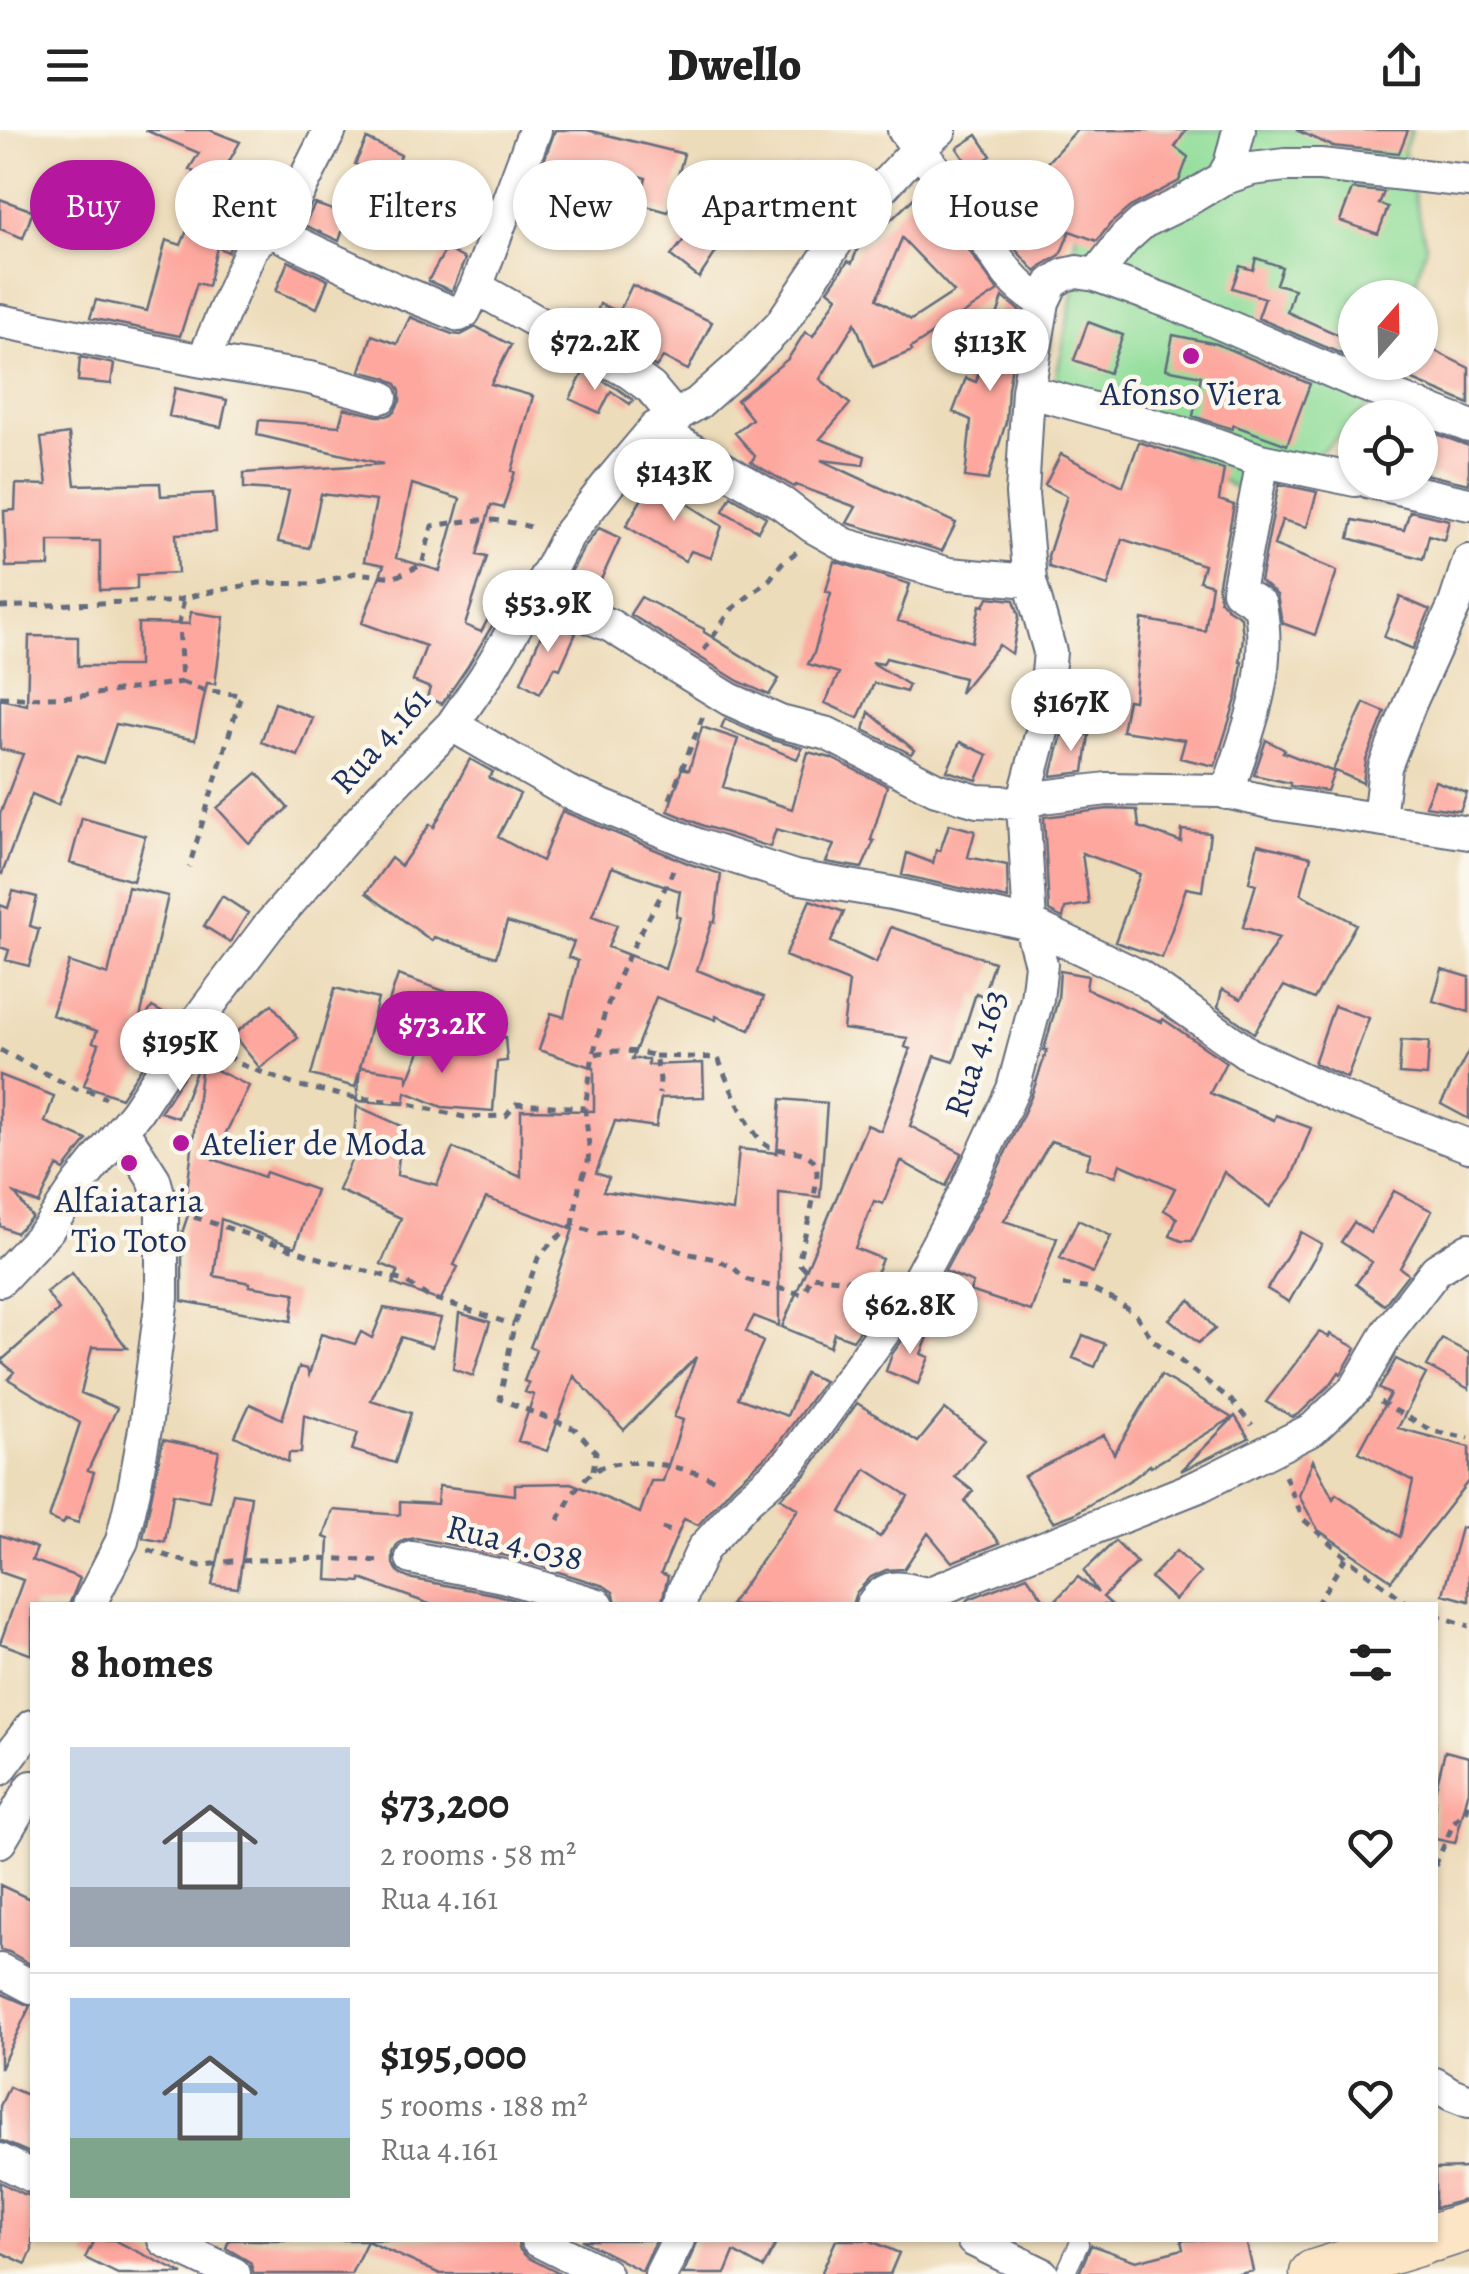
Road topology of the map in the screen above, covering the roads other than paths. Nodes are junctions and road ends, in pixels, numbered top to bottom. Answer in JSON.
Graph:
{"nodes":[{"id":1,"x":330,"y":130,"type":"edge"},
{"id":2,"x":534,"y":130,"type":"edge"},
{"id":3,"x":1239,"y":130,"type":"edge"},
{"id":4,"x":921,"y":136,"type":"edge"},
{"id":5,"x":312,"y":165,"type":"edge"},
{"id":6,"x":1467,"y":179,"type":"edge"},
{"id":7,"x":1222,"y":180,"type":"junction"},
{"id":8,"x":251,"y":250,"type":"edge"},
{"id":9,"x":311,"y":250,"type":"edge"},
{"id":10,"x":1096,"y":275,"type":"junction"},
{"id":11,"x":476,"y":287,"type":"junction"},
{"id":12,"x":1042,"y":302,"type":"junction"},
{"id":13,"x":0,"y":322,"type":"edge"},
{"id":14,"x":203,"y":361,"type":"junction"},
{"id":15,"x":1028,"y":391,"type":"junction"},
{"id":16,"x":381,"y":397,"type":"dead end"},
{"id":17,"x":665,"y":422,"type":"junction"},
{"id":18,"x":1469,"y":426,"type":"edge"},
{"id":19,"x":1260,"y":460,"type":"junction"},
{"id":20,"x":1338,"y":476,"type":"edge"},
{"id":21,"x":1438,"y":497,"type":"edge"},
{"id":22,"x":1469,"y":504,"type":"edge"},
{"id":23,"x":1469,"y":561,"type":"edge"},
{"id":24,"x":1030,"y":581,"type":"junction"},
{"id":25,"x":534,"y":594,"type":"junction"},
{"id":26,"x":452,"y":725,"type":"junction"},
{"id":27,"x":1227,"y":792,"type":"junction"},
{"id":28,"x":1023,"y":803,"type":"junction"},
{"id":29,"x":1379,"y":819,"type":"junction"},
{"id":30,"x":1469,"y":833,"type":"edge"},
{"id":31,"x":1030,"y":924,"type":"junction"},
{"id":32,"x":129,"y":1120,"type":"junction"},
{"id":33,"x":1469,"y":1146,"type":"edge"},
{"id":34,"x":1469,"y":1249,"type":"edge"},
{"id":35,"x":0,"y":1280,"type":"edge"},
{"id":36,"x":412,"y":1558,"type":"road end"},
{"id":37,"x":91,"y":1602,"type":"edge"},
{"id":38,"x":588,"y":1602,"type":"edge"},
{"id":39,"x":681,"y":1602,"type":"edge"},
{"id":40,"x":874,"y":1602,"type":"edge"},
{"id":41,"x":30,"y":1729,"type":"edge"},
{"id":42,"x":0,"y":1769,"type":"edge"},
{"id":43,"x":30,"y":1785,"type":"edge"},
{"id":44,"x":30,"y":1789,"type":"edge"},
{"id":45,"x":0,"y":1841,"type":"edge"},
{"id":46,"x":0,"y":1970,"type":"edge"},
{"id":47,"x":30,"y":1985,"type":"edge"},
{"id":48,"x":1438,"y":2086,"type":"edge"},
{"id":49,"x":1469,"y":2101,"type":"edge"},
{"id":50,"x":0,"y":2160,"type":"edge"},
{"id":51,"x":30,"y":2175,"type":"edge"},
{"id":52,"x":1469,"y":2226,"type":"edge"},
{"id":53,"x":1438,"y":2235,"type":"edge"},
{"id":54,"x":168,"y":2242,"type":"edge"},
{"id":55,"x":541,"y":2242,"type":"edge"},
{"id":56,"x":677,"y":2242,"type":"edge"},
{"id":57,"x":977,"y":2242,"type":"edge"},
{"id":58,"x":1418,"y":2242,"type":"edge"},
{"id":59,"x":1079,"y":2244,"type":"dead end"},
{"id":60,"x":234,"y":2274,"type":"edge"},
{"id":61,"x":605,"y":2274,"type":"edge"},
{"id":62,"x":661,"y":2274,"type":"edge"},
{"id":63,"x":1042,"y":2274,"type":"edge"},
{"id":64,"x":1065,"y":2274,"type":"edge"},
{"id":65,"x":1314,"y":2274,"type":"edge"}],
"edges":[{"from":1,"to":5,"type":"street"},
{"from":2,"to":11,"type":"street"},
{"from":3,"to":7,"type":"street"},
{"from":4,"to":12,"type":"street"},
{"from":4,"to":17,"type":"street","name":"Rua 4.161"},
{"from":6,"to":7,"type":"street"},
{"from":7,"to":10,"type":"street"},
{"from":8,"to":14,"type":"street"},
{"from":9,"to":11,"type":"street"},
{"from":10,"to":12,"type":"street"},
{"from":10,"to":18,"type":"street"},
{"from":11,"to":17,"type":"street"},
{"from":12,"to":15,"type":"street","name":"Rua 4.163"},
{"from":13,"to":14,"type":"street"},
{"from":14,"to":16,"type":"street"},
{"from":15,"to":19,"type":"street"},
{"from":15,"to":24,"type":"street","name":"Rua 4.163"},
{"from":17,"to":24,"type":"street"},
{"from":17,"to":25,"type":"street","name":"Rua 4.161"},
{"from":19,"to":20,"type":"street"},
{"from":19,"to":27,"type":"street"},
{"from":21,"to":22,"type":"street"},
{"from":23,"to":29,"type":"street"},
{"from":24,"to":28,"type":"street","name":"Rua 4.163"},
{"from":25,"to":26,"type":"street","name":"Rua 4.161"},
{"from":25,"to":28,"type":"street"},
{"from":26,"to":31,"type":"street"},
{"from":26,"to":32,"type":"street","name":"Rua 4.161"},
{"from":27,"to":28,"type":"street"},
{"from":27,"to":29,"type":"street"},
{"from":28,"to":31,"type":"street","name":"Rua 4.163"},
{"from":29,"to":30,"type":"street"},
{"from":31,"to":33,"type":"street"},
{"from":31,"to":39,"type":"street","name":"Rua 4.163"},
{"from":32,"to":35,"type":"street","name":"Rua 4.161"},
{"from":32,"to":37,"type":"street"},
{"from":34,"to":40,"type":"street"},
{"from":36,"to":38,"type":"street","name":"Rua 4.038"},
{"from":41,"to":42,"type":"street"},
{"from":42,"to":43,"type":"street"},
{"from":44,"to":45,"type":"street"},
{"from":46,"to":47,"type":"street"},
{"from":48,"to":49,"type":"street"},
{"from":50,"to":51,"type":"street"},
{"from":52,"to":53,"type":"main road"},
{"from":54,"to":60,"type":"street"},
{"from":55,"to":61,"type":"street"},
{"from":56,"to":62,"type":"street"},
{"from":57,"to":63,"type":"street"},
{"from":58,"to":65,"type":"main road"},
{"from":59,"to":64,"type":"lane"}]}
